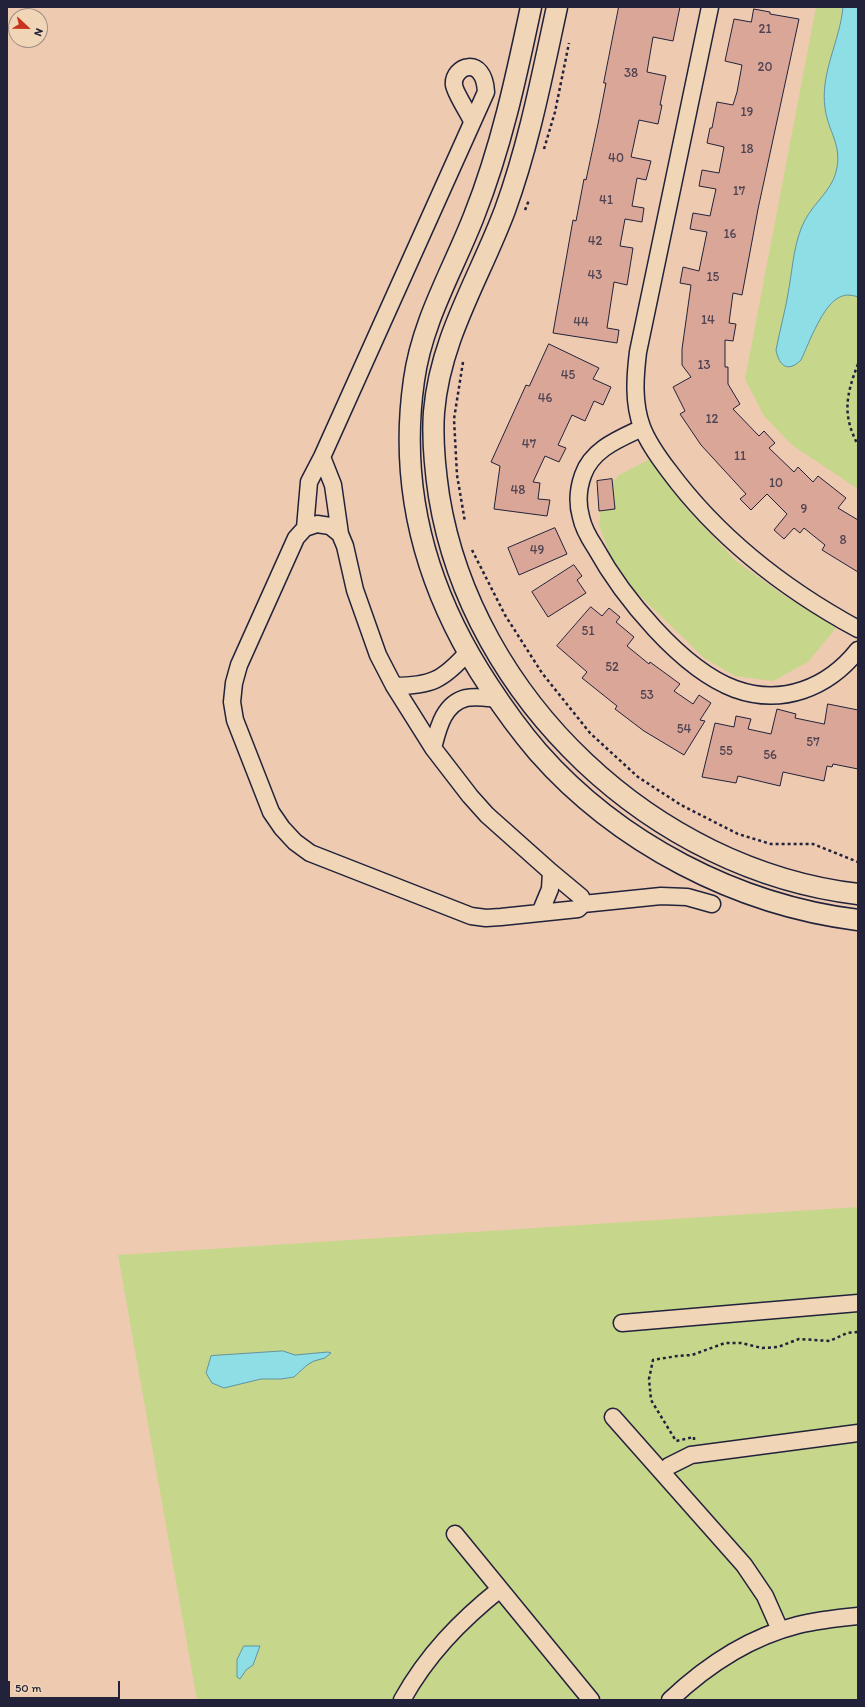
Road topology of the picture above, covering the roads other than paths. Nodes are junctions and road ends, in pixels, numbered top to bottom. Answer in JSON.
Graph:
{"nodes":[{"id":1,"x":531,"y":7,"type":"edge"},
{"id":2,"x":557,"y":7,"type":"edge"},
{"id":3,"x":710,"y":7,"type":"edge"},
{"id":4,"x":472,"y":121,"type":"dead end"},
{"id":5,"x":642,"y":428,"type":"junction"},
{"id":6,"x":322,"y":458,"type":"junction"},
{"id":7,"x":305,"y":528,"type":"junction"},
{"id":8,"x":340,"y":534,"type":"junction"},
{"id":9,"x":858,"y":628,"type":"edge"},
{"id":10,"x":858,"y":650,"type":"edge"},
{"id":11,"x":467,"y":653,"type":"junction"},
{"id":12,"x":394,"y":686,"type":"junction"},
{"id":13,"x":497,"y":699,"type":"junction"},
{"id":14,"x":433,"y":748,"type":"junction"},
{"id":15,"x":551,"y":872,"type":"junction"},
{"id":16,"x":858,"y":894,"type":"edge"},
{"id":17,"x":583,"y":904,"type":"junction"},
{"id":18,"x":712,"y":904,"type":"dead end"},
{"id":19,"x":540,"y":913,"type":"junction"},
{"id":20,"x":858,"y":920,"type":"edge"},
{"id":21,"x":858,"y":1303,"type":"edge"},
{"id":22,"x":622,"y":1323,"type":"dead end"},
{"id":23,"x":613,"y":1417,"type":"dead end"},
{"id":24,"x":858,"y":1433,"type":"edge"},
{"id":25,"x":662,"y":1472,"type":"junction"},
{"id":26,"x":455,"y":1534,"type":"dead end"},
{"id":27,"x":500,"y":1589,"type":"junction"},
{"id":28,"x":858,"y":1616,"type":"edge"},
{"id":29,"x":780,"y":1630,"type":"junction"},
{"id":30,"x":402,"y":1700,"type":"edge"},
{"id":31,"x":591,"y":1700,"type":"edge"},
{"id":32,"x":670,"y":1700,"type":"edge"}],
"edges":[{"from":1,"to":11,"type":"street"},
{"from":2,"to":16,"type":"street"},
{"from":3,"to":5,"type":"street"},
{"from":4,"to":6,"type":"street"},
{"from":5,"to":9,"type":"street"},
{"from":5,"to":10,"type":"street"},
{"from":6,"to":7,"type":"street"},
{"from":6,"to":8,"type":"street"},
{"from":7,"to":8,"type":"street"},
{"from":7,"to":19,"type":"street"},
{"from":8,"to":12,"type":"street"},
{"from":11,"to":12,"type":"street"},
{"from":11,"to":13,"type":"street"},
{"from":12,"to":14,"type":"street"},
{"from":13,"to":14,"type":"street"},
{"from":13,"to":20,"type":"street"},
{"from":14,"to":15,"type":"street"},
{"from":15,"to":17,"type":"street"},
{"from":15,"to":19,"type":"street"},
{"from":17,"to":18,"type":"street"},
{"from":17,"to":19,"type":"street"},
{"from":21,"to":22,"type":"street"},
{"from":23,"to":25,"type":"street"},
{"from":24,"to":25,"type":"street"},
{"from":25,"to":29,"type":"street"},
{"from":26,"to":27,"type":"street"},
{"from":27,"to":30,"type":"street"},
{"from":27,"to":31,"type":"street"},
{"from":28,"to":29,"type":"street"},
{"from":29,"to":32,"type":"street"}]}
